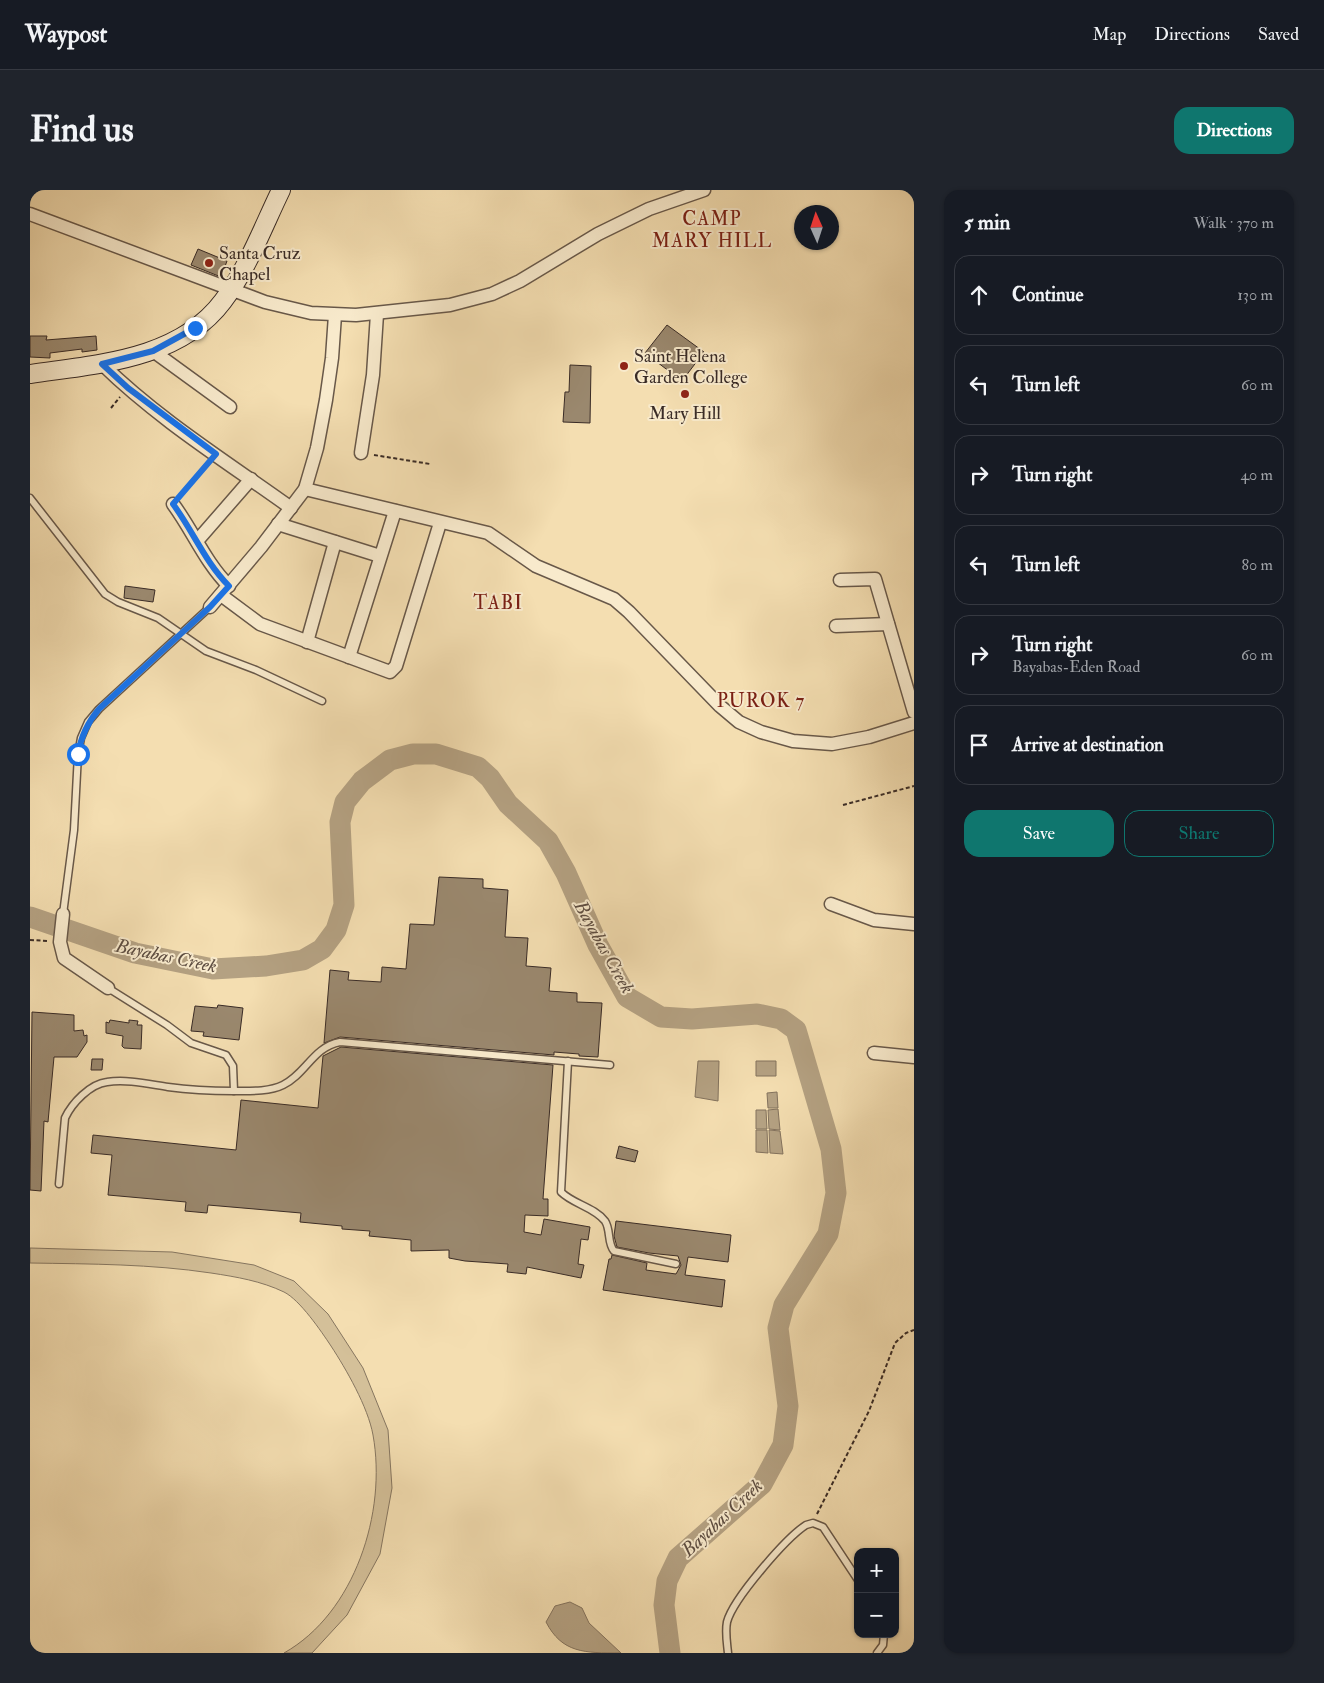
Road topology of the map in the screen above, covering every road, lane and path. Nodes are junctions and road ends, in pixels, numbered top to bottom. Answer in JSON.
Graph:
{"nodes":[{"id":1,"x":281,"y":190,"type":"edge"},
{"id":2,"x":704,"y":190,"type":"edge"},
{"id":3,"x":30,"y":214,"type":"edge"},
{"id":4,"x":231,"y":289,"type":"junction"},
{"id":5,"x":377,"y":314,"type":"junction"},
{"id":6,"x":335,"y":315,"type":"junction"},
{"id":7,"x":153,"y":351,"type":"junction"},
{"id":8,"x":102,"y":364,"type":"junction"},
{"id":9,"x":30,"y":374,"type":"edge"},
{"id":10,"x":128,"y":388,"type":"junction"},
{"id":11,"x":230,"y":407,"type":"dead end"},
{"id":12,"x":111,"y":408,"type":"dead end"},
{"id":13,"x":361,"y":453,"type":"joint"},
{"id":14,"x":216,"y":454,"type":"junction"},
{"id":15,"x":430,"y":464,"type":"dead end"},
{"id":16,"x":251,"y":479,"type":"junction"},
{"id":17,"x":305,"y":489,"type":"junction"},
{"id":18,"x":30,"y":498,"type":"edge"},
{"id":19,"x":173,"y":504,"type":"joint"},
{"id":20,"x":291,"y":508,"type":"junction"},
{"id":21,"x":394,"y":511,"type":"junction"},
{"id":22,"x":440,"y":523,"type":"junction"},
{"id":23,"x":278,"y":524,"type":"junction"},
{"id":24,"x":197,"y":541,"type":"junction"},
{"id":25,"x":335,"y":542,"type":"junction"},
{"id":26,"x":380,"y":556,"type":"junction"},
{"id":27,"x":840,"y":580,"type":"dead end"},
{"id":28,"x":225,"y":590,"type":"junction"},
{"id":29,"x":210,"y":607,"type":"joint"},
{"id":30,"x":888,"y":624,"type":"junction"},
{"id":31,"x":836,"y":626,"type":"dead end"},
{"id":32,"x":181,"y":635,"type":"junction"},
{"id":33,"x":307,"y":642,"type":"junction"},
{"id":34,"x":349,"y":657,"type":"junction"},
{"id":35,"x":322,"y":701,"type":"dead end"},
{"id":36,"x":914,"y":712,"type":"edge"},
{"id":37,"x":914,"y":723,"type":"edge"},
{"id":38,"x":914,"y":786,"type":"edge"},
{"id":39,"x":843,"y":805,"type":"dead end"},
{"id":40,"x":831,"y":904,"type":"dead end"},
{"id":41,"x":64,"y":914,"type":"joint"},
{"id":42,"x":914,"y":924,"type":"edge"},
{"id":43,"x":60,"y":939,"type":"junction"},
{"id":44,"x":30,"y":940,"type":"edge"},
{"id":45,"x":108,"y":988,"type":"joint"},
{"id":46,"x":874,"y":1053,"type":"dead end"},
{"id":47,"x":914,"y":1057,"type":"edge"},
{"id":48,"x":568,"y":1060,"type":"junction"},
{"id":49,"x":610,"y":1064,"type":"dead end"},
{"id":50,"x":234,"y":1091,"type":"junction"},
{"id":51,"x":59,"y":1184,"type":"dead end"},
{"id":52,"x":676,"y":1264,"type":"dead end"},
{"id":53,"x":914,"y":1330,"type":"edge"},
{"id":54,"x":812,"y":1523,"type":"junction"},
{"id":55,"x":854,"y":1574,"type":"edge"},
{"id":56,"x":884,"y":1638,"type":"edge"},
{"id":57,"x":728,"y":1653,"type":"edge"},
{"id":58,"x":877,"y":1653,"type":"edge"}],
"edges":[{"from":1,"to":4,"type":"main road"},
{"from":2,"to":5,"type":"street"},
{"from":3,"to":4,"type":"street"},
{"from":4,"to":6,"type":"street"},
{"from":4,"to":7,"type":"main road"},
{"from":5,"to":6,"type":"street"},
{"from":5,"to":13,"type":"street"},
{"from":6,"to":17,"type":"street"},
{"from":7,"to":8,"type":"main road"},
{"from":7,"to":11,"type":"street"},
{"from":8,"to":9,"type":"main road"},
{"from":8,"to":10,"type":"street"},
{"from":10,"to":12,"type":"path"},
{"from":10,"to":14,"type":"street"},
{"from":13,"to":15,"type":"path"},
{"from":14,"to":16,"type":"street"},
{"from":14,"to":19,"type":"path"},
{"from":16,"to":20,"type":"street"},
{"from":16,"to":24,"type":"street"},
{"from":17,"to":20,"type":"street"},
{"from":17,"to":21,"type":"street"},
{"from":18,"to":32,"type":"lane"},
{"from":19,"to":24,"type":"street"},
{"from":20,"to":23,"type":"street"},
{"from":21,"to":22,"type":"street"},
{"from":21,"to":26,"type":"street"},
{"from":22,"to":34,"type":"street"},
{"from":22,"to":37,"type":"street"},
{"from":23,"to":25,"type":"street"},
{"from":23,"to":28,"type":"street"},
{"from":24,"to":28,"type":"street"},
{"from":25,"to":26,"type":"street"},
{"from":25,"to":33,"type":"street"},
{"from":26,"to":34,"type":"street"},
{"from":27,"to":30,"type":"street"},
{"from":28,"to":29,"type":"street"},
{"from":28,"to":33,"type":"street"},
{"from":29,"to":32,"type":"lane"},
{"from":30,"to":31,"type":"street"},
{"from":30,"to":36,"type":"street"},
{"from":32,"to":35,"type":"lane"},
{"from":32,"to":41,"type":"lane"},
{"from":33,"to":34,"type":"street"},
{"from":38,"to":39,"type":"path"},
{"from":40,"to":42,"type":"street"},
{"from":41,"to":43,"type":"street"},
{"from":43,"to":44,"type":"path"},
{"from":43,"to":45,"type":"street"},
{"from":45,"to":50,"type":"lane"},
{"from":46,"to":47,"type":"street"},
{"from":48,"to":49,"type":"lane"},
{"from":48,"to":50,"type":"lane"},
{"from":48,"to":52,"type":"lane"},
{"from":50,"to":51,"type":"lane"},
{"from":53,"to":54,"type":"path"},
{"from":54,"to":55,"type":"lane"},
{"from":54,"to":57,"type":"lane"},
{"from":56,"to":58,"type":"lane"}]}
